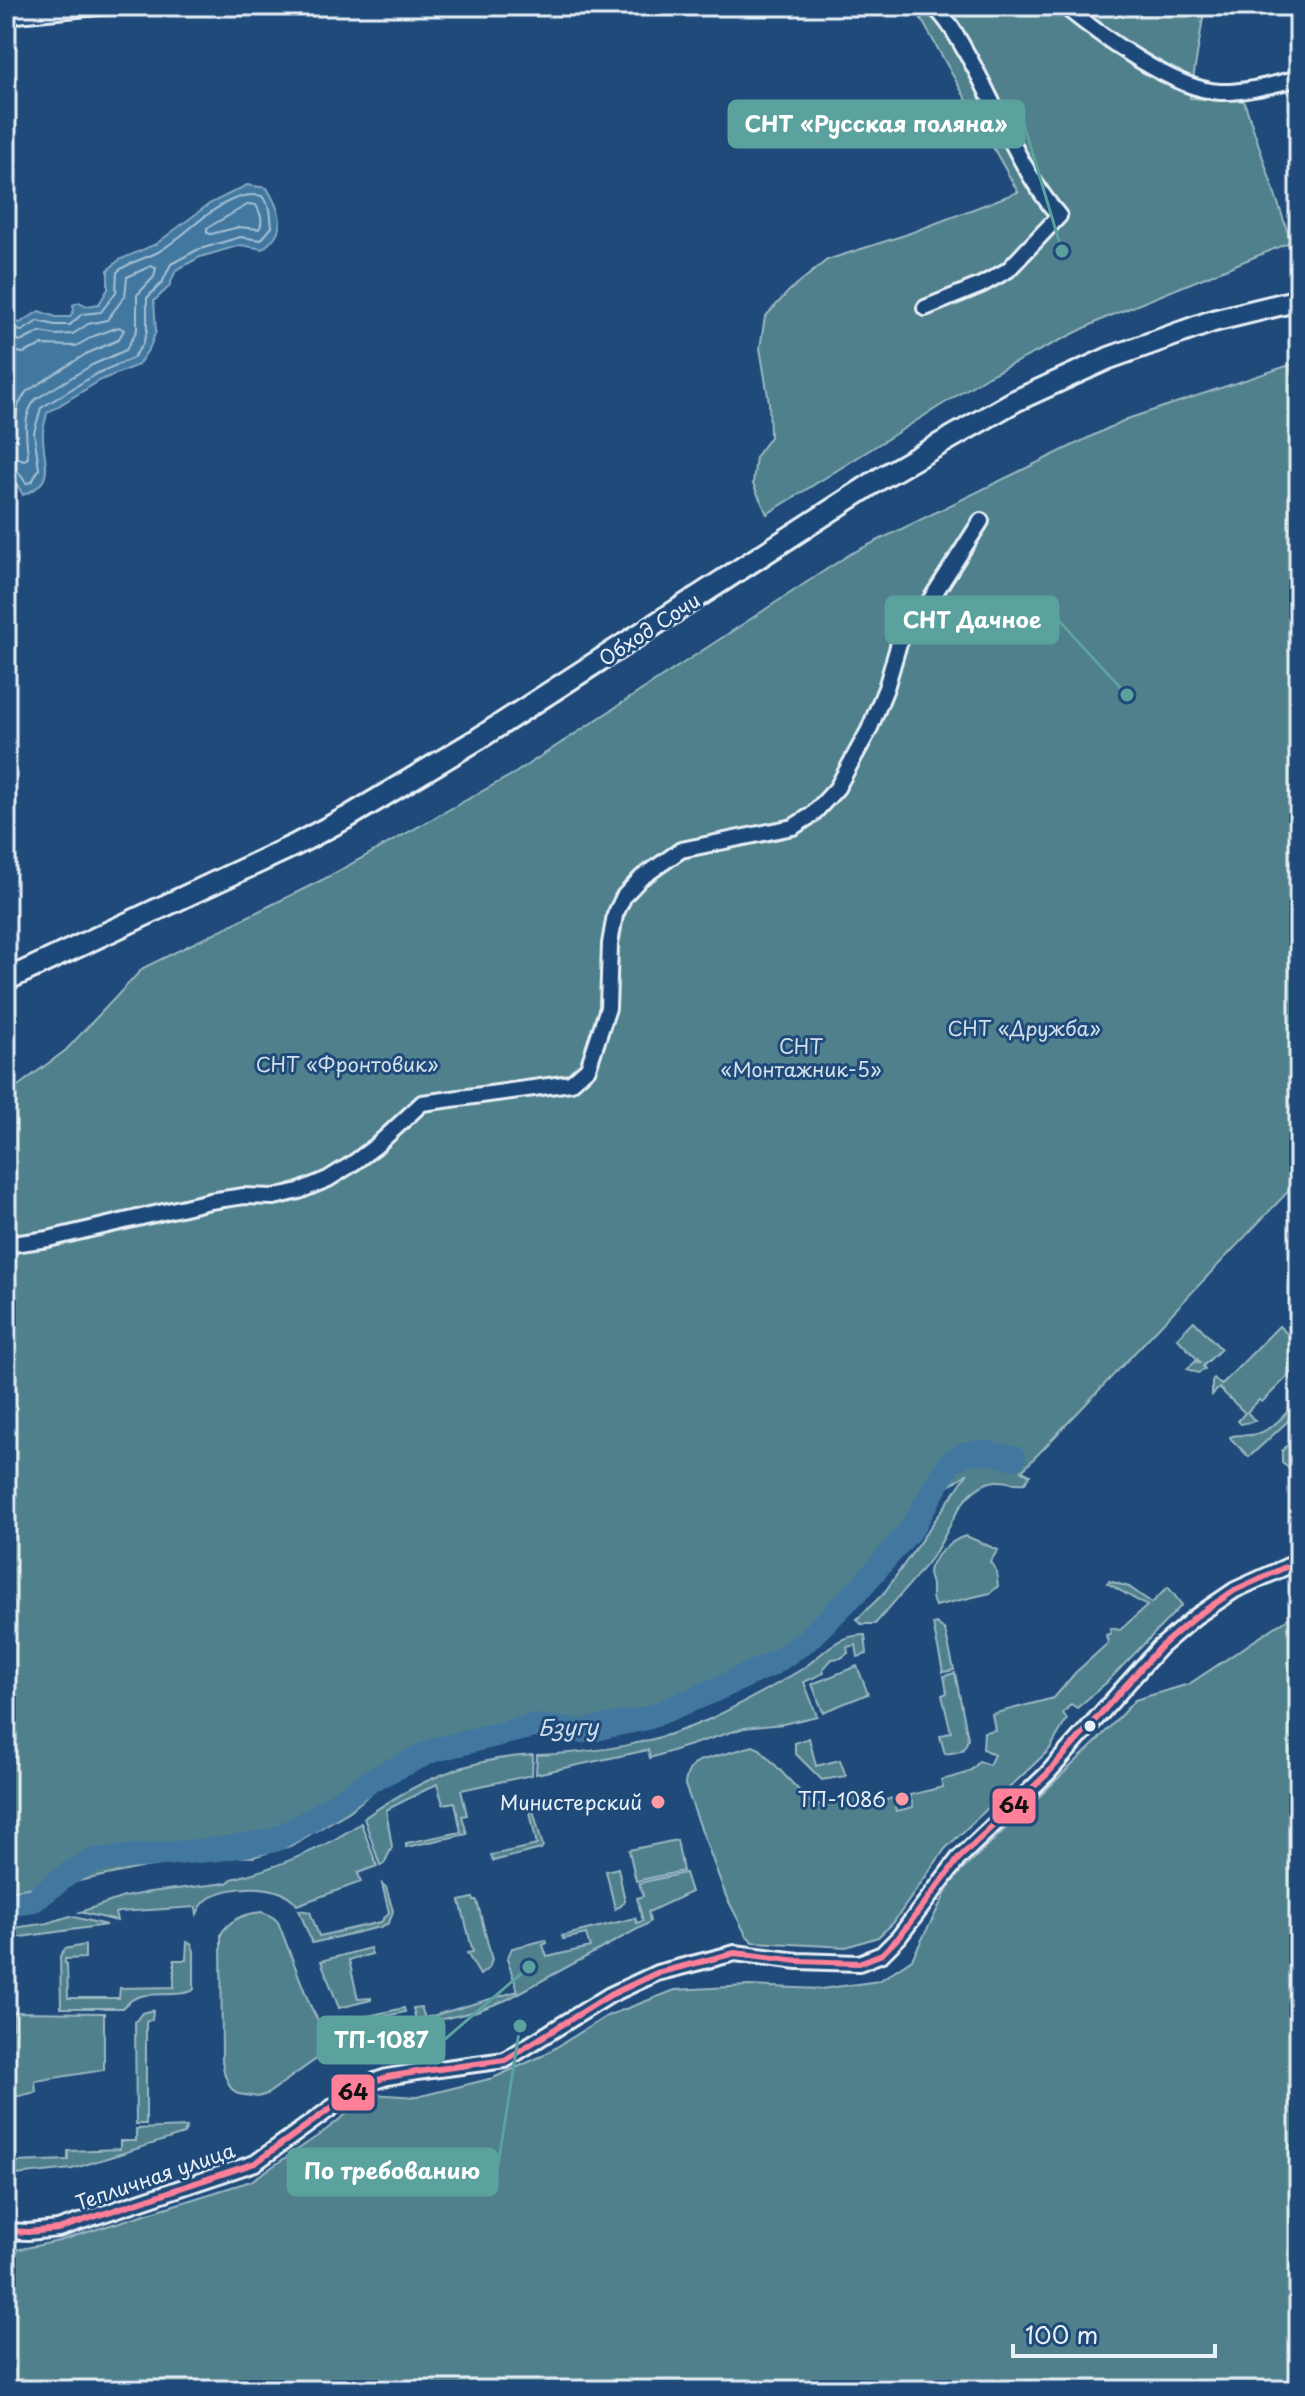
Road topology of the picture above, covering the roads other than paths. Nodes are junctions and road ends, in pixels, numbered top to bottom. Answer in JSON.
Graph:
{"nodes":[{"id":1,"x":108,"y":6,"type":"edge"},
{"id":2,"x":933,"y":6,"type":"edge"},
{"id":3,"x":1064,"y":6,"type":"edge"},
{"id":4,"x":6,"y":16,"type":"edge"},
{"id":5,"x":1299,"y":78,"type":"edge"},
{"id":6,"x":1299,"y":300,"type":"edge"},
{"id":7,"x":925,"y":308,"type":"dead end"},
{"id":8,"x":981,"y":521,"type":"dead end"},
{"id":9,"x":6,"y":980,"type":"edge"},
{"id":10,"x":6,"y":1245,"type":"edge"},
{"id":11,"x":1299,"y":1561,"type":"edge"},
{"id":12,"x":6,"y":2231,"type":"edge"}],
"edges":[{"from":1,"to":4,"type":"street"},
{"from":2,"to":7,"type":"street"},
{"from":3,"to":5,"type":"street"},
{"from":6,"to":9,"type":"highway","name":"Обход Сочи"},
{"from":8,"to":10,"type":"street"},
{"from":11,"to":12,"type":"street","name":"Тепличная улица"}]}
